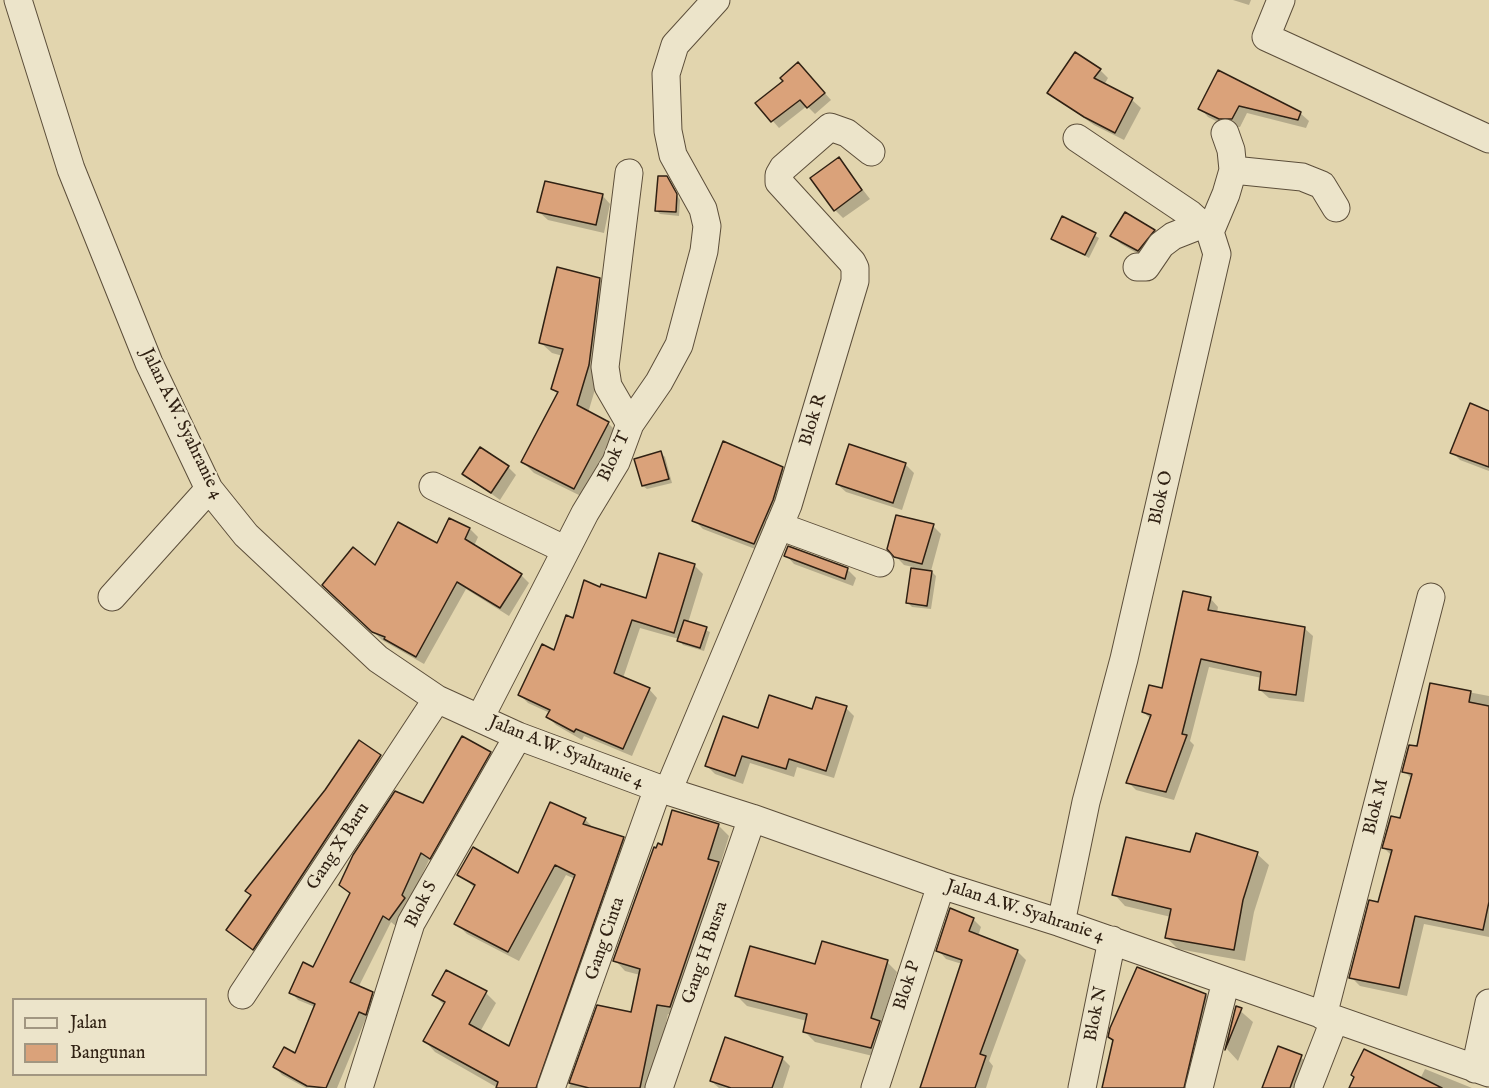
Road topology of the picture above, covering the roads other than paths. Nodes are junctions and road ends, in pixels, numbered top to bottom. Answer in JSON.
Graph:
{"nodes":[{"id":1,"x":18,"y":0,"type":"edge"},
{"id":2,"x":716,"y":0,"type":"edge"},
{"id":3,"x":1281,"y":0,"type":"edge"},
{"id":4,"x":1225,"y":133,"type":"dead end"},
{"id":5,"x":1077,"y":138,"type":"dead end"},
{"id":6,"x":1489,"y":139,"type":"edge"},
{"id":7,"x":871,"y":152,"type":"dead end"},
{"id":8,"x":1233,"y":170,"type":"junction"},
{"id":9,"x":629,"y":173,"type":"dead end"},
{"id":10,"x":1335,"y":208,"type":"dead end"},
{"id":11,"x":1206,"y":228,"type":"junction"},
{"id":12,"x":1137,"y":267,"type":"dead end"},
{"id":13,"x":630,"y":424,"type":"junction"},
{"id":14,"x":433,"y":486,"type":"dead end"},
{"id":15,"x":209,"y":489,"type":"junction"},
{"id":16,"x":780,"y":526,"type":"junction"},
{"id":17,"x":566,"y":550,"type":"junction"},
{"id":18,"x":880,"y":563,"type":"dead end"},
{"id":19,"x":112,"y":597,"type":"dead end"},
{"id":20,"x":1431,"y":597,"type":"dead end"},
{"id":21,"x":437,"y":699,"type":"junction"},
{"id":22,"x":480,"y":718,"type":"junction"},
{"id":23,"x":518,"y":736,"type":"junction"},
{"id":24,"x":663,"y":790,"type":"junction"},
{"id":25,"x":752,"y":818,"type":"junction"},
{"id":26,"x":941,"y":885,"type":"junction"},
{"id":27,"x":1061,"y":923,"type":"junction"},
{"id":28,"x":1112,"y":940,"type":"junction"},
{"id":29,"x":1226,"y":981,"type":"junction"},
{"id":30,"x":242,"y":995,"type":"dead end"},
{"id":31,"x":1489,"y":1003,"type":"edge"},
{"id":32,"x":1329,"y":1019,"type":"junction"},
{"id":33,"x":1482,"y":1071,"type":"edge"},
{"id":34,"x":359,"y":1088,"type":"edge"},
{"id":35,"x":551,"y":1088,"type":"edge"},
{"id":36,"x":659,"y":1088,"type":"edge"},
{"id":37,"x":875,"y":1088,"type":"edge"},
{"id":38,"x":1082,"y":1088,"type":"edge"},
{"id":39,"x":1199,"y":1088,"type":"edge"},
{"id":40,"x":1308,"y":1088,"type":"edge"}],
"edges":[{"from":1,"to":15,"type":"street","name":"Jalan A.W. Syahranie 4"},
{"from":2,"to":13,"type":"street"},
{"from":3,"to":6,"type":"street"},
{"from":4,"to":8,"type":"street"},
{"from":5,"to":11,"type":"street"},
{"from":7,"to":16,"type":"street","name":"Blok R"},
{"from":8,"to":10,"type":"street"},
{"from":8,"to":11,"type":"street"},
{"from":9,"to":13,"type":"street","name":"Blok T"},
{"from":11,"to":12,"type":"street"},
{"from":11,"to":27,"type":"street","name":"Blok O"},
{"from":13,"to":17,"type":"street","name":"Blok T"},
{"from":14,"to":17,"type":"street"},
{"from":15,"to":19,"type":"street"},
{"from":15,"to":21,"type":"street","name":"Jalan A.W. Syahranie 4"},
{"from":16,"to":18,"type":"street"},
{"from":16,"to":24,"type":"street","name":"Blok R"},
{"from":17,"to":22,"type":"street","name":"Blok T"},
{"from":20,"to":32,"type":"street","name":"Blok M"},
{"from":21,"to":22,"type":"street","name":"Jalan A.W. Syahranie 4"},
{"from":21,"to":30,"type":"street","name":"Gang X Baru"},
{"from":22,"to":23,"type":"street","name":"Jalan A.W. Syahranie 4"},
{"from":23,"to":24,"type":"street","name":"Jalan A.W. Syahranie 4"},
{"from":23,"to":34,"type":"street","name":"Blok S"},
{"from":24,"to":25,"type":"street","name":"Jalan A.W. Syahranie 4"},
{"from":24,"to":35,"type":"street","name":"Gang Cinta"},
{"from":25,"to":26,"type":"street","name":"Jalan A.W. Syahranie 4"},
{"from":25,"to":36,"type":"street","name":"Gang H Busra"},
{"from":26,"to":27,"type":"street","name":"Jalan A.W. Syahranie 4"},
{"from":26,"to":37,"type":"street","name":"Blok P"},
{"from":27,"to":28,"type":"street","name":"Jalan A.W. Syahranie 4"},
{"from":28,"to":29,"type":"street","name":"Jalan A.W. Syahranie 4"},
{"from":28,"to":38,"type":"street","name":"Blok N"},
{"from":29,"to":32,"type":"street","name":"Jalan A.W. Syahranie 4"},
{"from":29,"to":39,"type":"street"},
{"from":31,"to":33,"type":"street"},
{"from":32,"to":33,"type":"street","name":"Jalan A.W. Syahranie 4"},
{"from":32,"to":40,"type":"street","name":"Blok M"}]}
